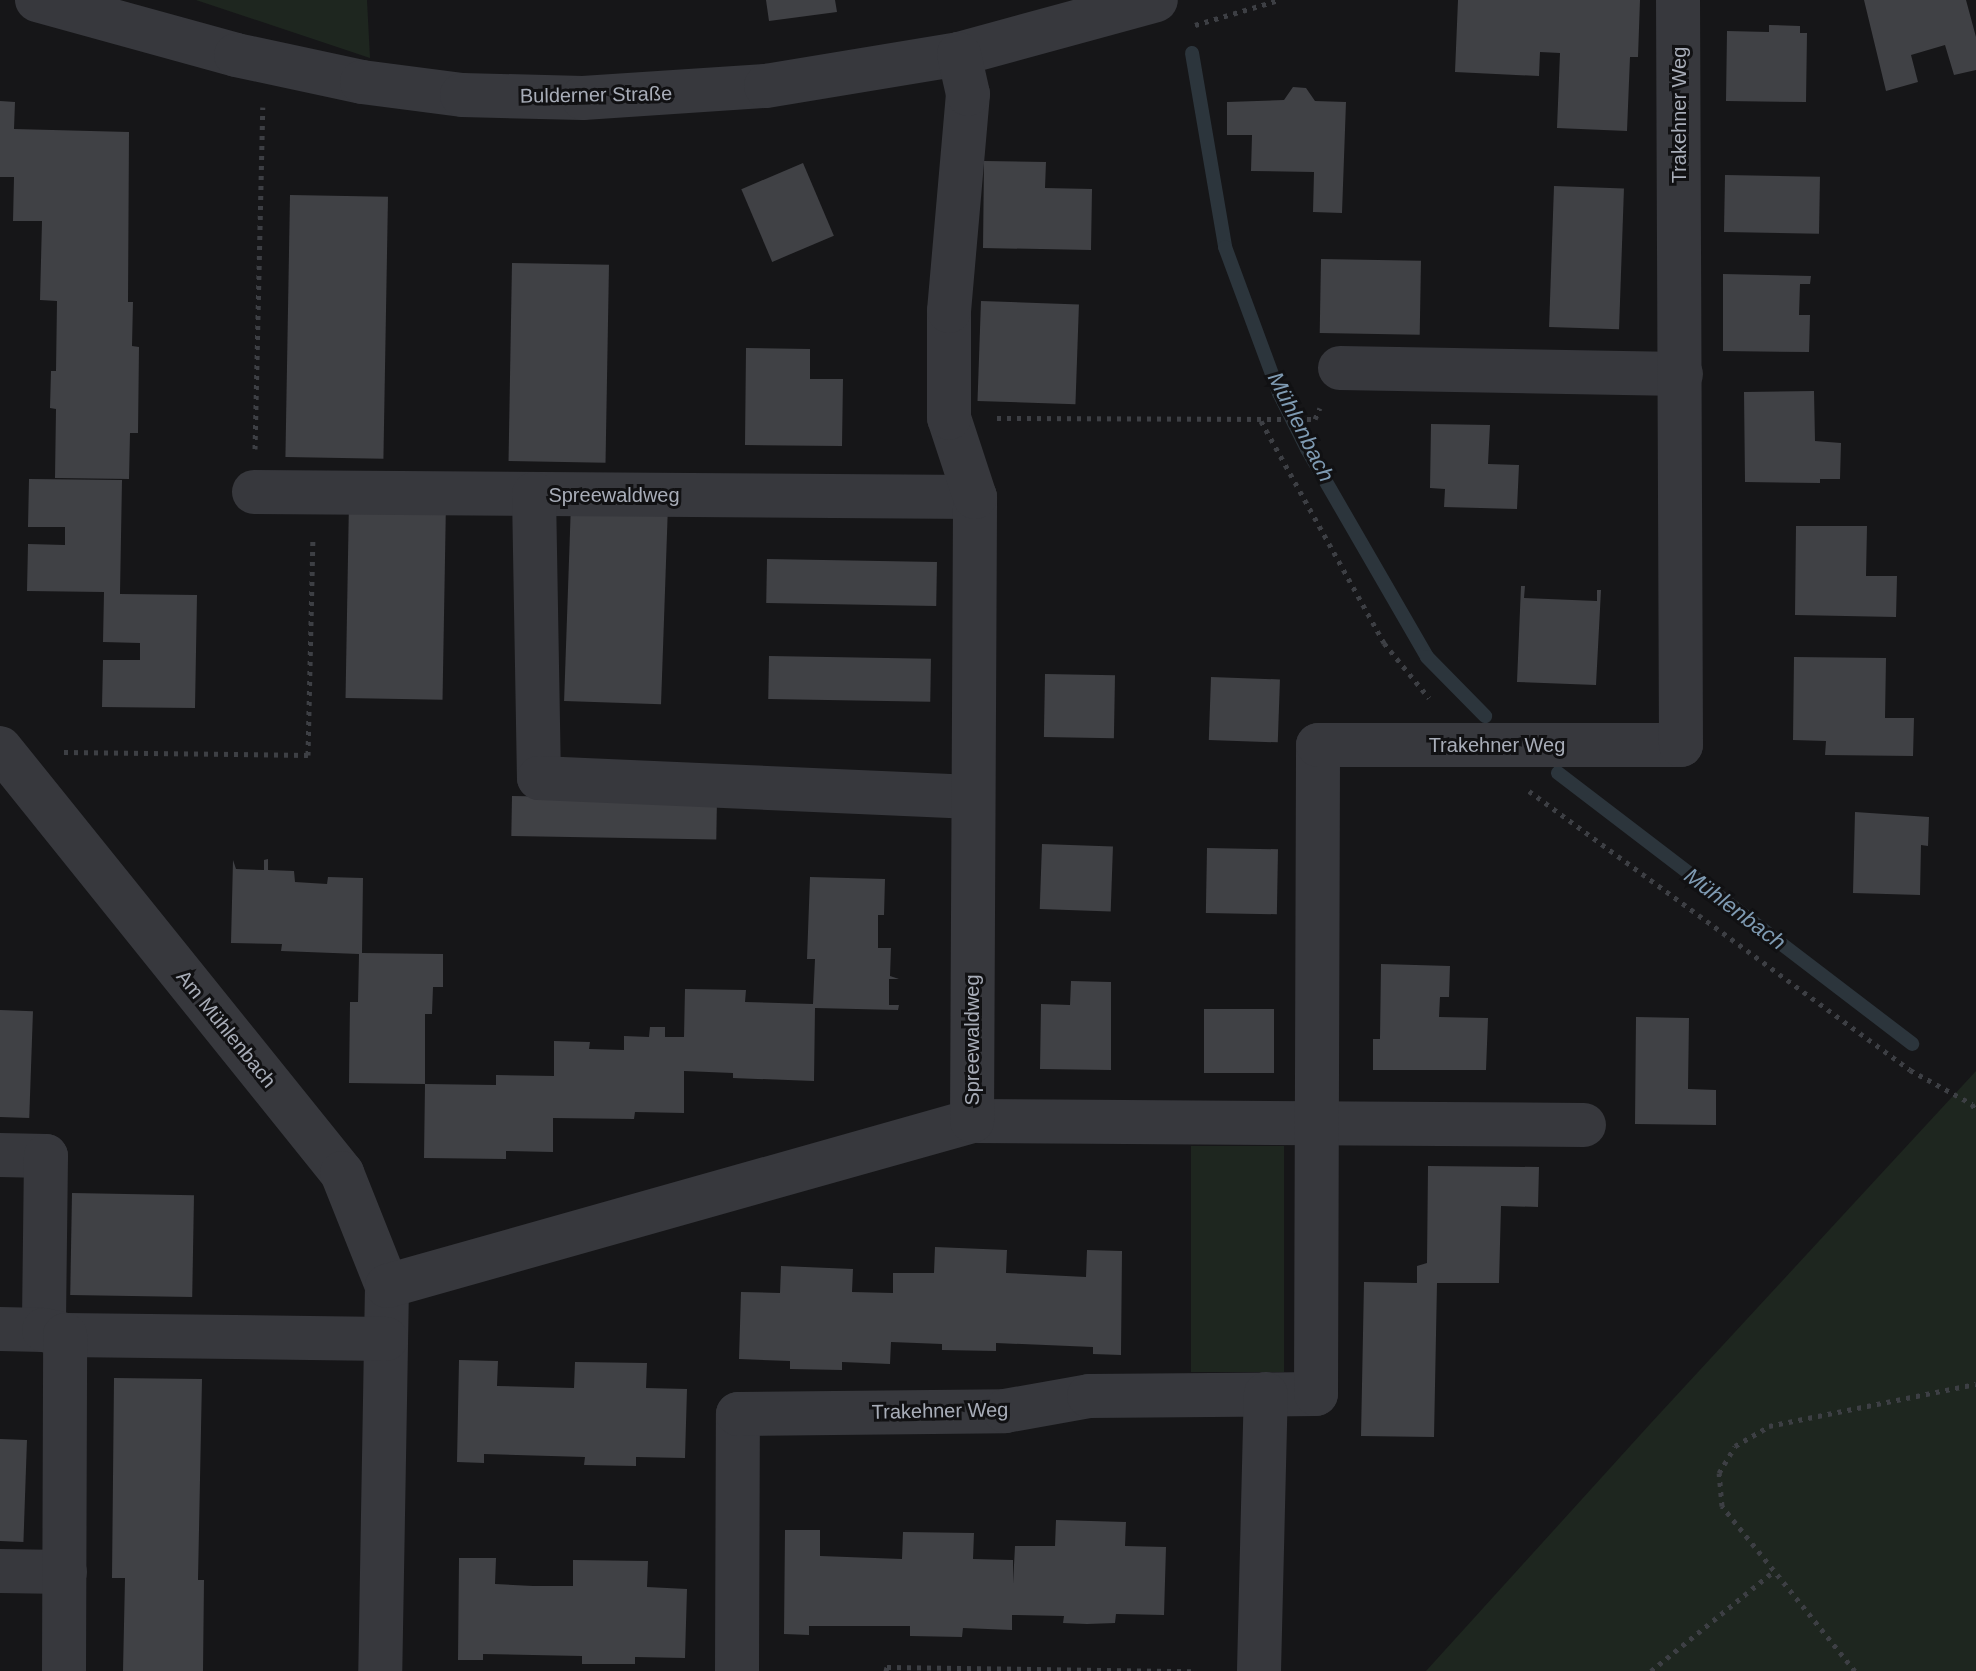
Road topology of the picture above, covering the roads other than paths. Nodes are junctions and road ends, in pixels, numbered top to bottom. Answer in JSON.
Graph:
{"nodes":[{"id":1,"x":37,"y":0,"type":"edge"},
{"id":2,"x":1156,"y":0,"type":"edge"},
{"id":3,"x":1678,"y":0,"type":"edge"},
{"id":4,"x":959,"y":54,"type":"junction"},
{"id":5,"x":1340,"y":368,"type":"dead end"},
{"id":6,"x":1681,"y":374,"type":"junction"},
{"id":7,"x":254,"y":492,"type":"road end"},
{"id":8,"x":534,"y":494,"type":"junction"},
{"id":9,"x":975,"y":497,"type":"junction"},
{"id":10,"x":2,"y":750,"type":"edge"},
{"id":11,"x":973,"y":797,"type":"junction"},
{"id":12,"x":972,"y":1121,"type":"junction"},
{"id":13,"x":1316,"y":1121,"type":"junction"},
{"id":14,"x":1584,"y":1125,"type":"dead end"},
{"id":15,"x":0,"y":1155,"type":"edge"},
{"id":16,"x":387,"y":1286,"type":"junction"},
{"id":17,"x":0,"y":1329,"type":"edge"},
{"id":18,"x":55,"y":1332,"type":"junction"},
{"id":19,"x":386,"y":1339,"type":"junction"},
{"id":20,"x":1266,"y":1394,"type":"junction"},
{"id":21,"x":0,"y":1571,"type":"edge"},
{"id":22,"x":65,"y":1572,"type":"junction"},
{"id":23,"x":64,"y":1671,"type":"edge"},
{"id":24,"x":380,"y":1671,"type":"edge"},
{"id":25,"x":737,"y":1671,"type":"edge"},
{"id":26,"x":1259,"y":1671,"type":"edge"}],
"edges":[{"from":1,"to":4,"type":"street","name":"Bulderner Straße"},
{"from":2,"to":4,"type":"street","name":"Bulderner Straße"},
{"from":3,"to":6,"type":"street","name":"Trakehner Weg"},
{"from":4,"to":9,"type":"street","name":"Spreewaldweg"},
{"from":5,"to":6,"type":"street"},
{"from":6,"to":13,"type":"street","name":"Trakehner Weg"},
{"from":7,"to":8,"type":"street","name":"Spreewaldweg"},
{"from":8,"to":9,"type":"street","name":"Spreewaldweg"},
{"from":8,"to":11,"type":"street"},
{"from":9,"to":11,"type":"street","name":"Spreewaldweg"},
{"from":10,"to":16,"type":"street","name":"Am Mühlenbach"},
{"from":11,"to":12,"type":"street","name":"Spreewaldweg"},
{"from":12,"to":13,"type":"street"},
{"from":12,"to":16,"type":"street","name":"Spreewaldweg"},
{"from":13,"to":14,"type":"street"},
{"from":13,"to":20,"type":"street","name":"Trakehner Weg"},
{"from":15,"to":18,"type":"street"},
{"from":16,"to":19,"type":"street","name":"Am Mühlenbach"},
{"from":17,"to":18,"type":"street"},
{"from":18,"to":19,"type":"street"},
{"from":18,"to":22,"type":"street"},
{"from":19,"to":24,"type":"street","name":"Am Mühlenbach"},
{"from":20,"to":25,"type":"street","name":"Trakehner Weg"},
{"from":20,"to":26,"type":"street"},
{"from":21,"to":22,"type":"street"},
{"from":22,"to":23,"type":"street"}]}
